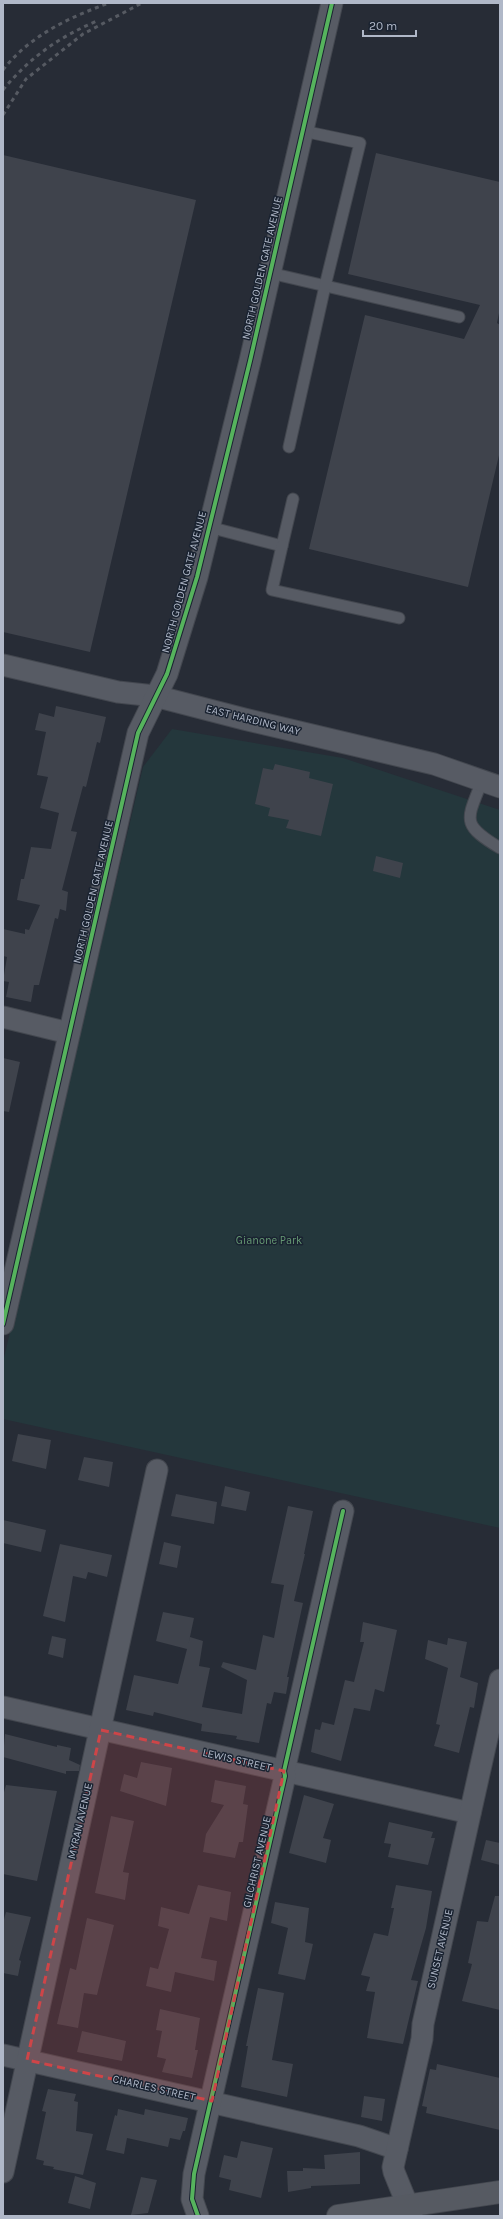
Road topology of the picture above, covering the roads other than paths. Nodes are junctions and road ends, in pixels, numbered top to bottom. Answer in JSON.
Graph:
{"nodes":[{"id":1,"x":332,"y":3,"type":"edge"},
{"id":2,"x":302,"y":131,"type":"junction"},
{"id":3,"x":270,"y":273,"type":"junction"},
{"id":4,"x":324,"y":286,"type":"junction"},
{"id":5,"x":458,"y":317,"type":"dead end"},
{"id":6,"x":289,"y":447,"type":"dead end"},
{"id":7,"x":293,"y":500,"type":"dead end"},
{"id":8,"x":209,"y":527,"type":"junction"},
{"id":9,"x":282,"y":546,"type":"junction"},
{"id":10,"x":399,"y":618,"type":"dead end"},
{"id":11,"x":3,"y":665,"type":"edge"},
{"id":12,"x":155,"y":696,"type":"junction"},
{"id":13,"x":491,"y":784,"type":"edge"},
{"id":14,"x":500,"y":848,"type":"edge"},
{"id":15,"x":3,"y":1017,"type":"edge"},
{"id":16,"x":69,"y":1033,"type":"junction"},
{"id":17,"x":3,"y":1324,"type":"edge"},
{"id":18,"x":157,"y":1470,"type":"dead end"},
{"id":19,"x":343,"y":1511,"type":"dead end"},
{"id":20,"x":500,"y":1680,"type":"edge"},
{"id":21,"x":3,"y":1707,"type":"edge"},
{"id":22,"x":101,"y":1730,"type":"junction"},
{"id":23,"x":284,"y":1771,"type":"junction"},
{"id":24,"x":470,"y":1813,"type":"junction"},
{"id":25,"x":3,"y":2055,"type":"edge"},
{"id":26,"x":26,"y":2060,"type":"junction"},
{"id":27,"x":212,"y":2101,"type":"junction"},
{"id":28,"x":397,"y":2149,"type":"junction"},
{"id":29,"x":3,"y":2172,"type":"edge"},
{"id":30,"x":500,"y":2192,"type":"edge"},
{"id":31,"x":410,"y":2211,"type":"edge"},
{"id":32,"x":198,"y":2216,"type":"edge"},
{"id":33,"x":338,"y":2216,"type":"edge"}],
"edges":[{"from":1,"to":2,"type":"street","name":"NORTH GOLDEN GATE AVENUE"},
{"from":2,"to":3,"type":"street","name":"NORTH GOLDEN GATE AVENUE"},
{"from":2,"to":4,"type":"lane"},
{"from":3,"to":4,"type":"lane"},
{"from":3,"to":8,"type":"street","name":"NORTH GOLDEN GATE AVENUE"},
{"from":4,"to":5,"type":"lane"},
{"from":4,"to":6,"type":"lane"},
{"from":7,"to":9,"type":"lane"},
{"from":8,"to":9,"type":"lane"},
{"from":8,"to":12,"type":"street","name":"NORTH GOLDEN GATE AVENUE"},
{"from":9,"to":10,"type":"lane"},
{"from":11,"to":12,"type":"street","name":"EAST HARDING WAY"},
{"from":12,"to":13,"type":"street","name":"EAST HARDING WAY"},
{"from":12,"to":16,"type":"street","name":"NORTH GOLDEN GATE AVENUE"},
{"from":13,"to":14,"type":"lane"},
{"from":15,"to":16,"type":"street"},
{"from":16,"to":17,"type":"street","name":"NORTH GOLDEN GATE AVENUE"},
{"from":18,"to":22,"type":"street","name":"MYRAN AVENUE"},
{"from":19,"to":23,"type":"street","name":"GILCHRIST AVENUE"},
{"from":20,"to":24,"type":"street","name":"SUNSET AVENUE"},
{"from":21,"to":22,"type":"street","name":"LEWIS STREET"},
{"from":22,"to":23,"type":"street","name":"LEWIS STREET"},
{"from":22,"to":26,"type":"street","name":"MYRAN AVENUE"},
{"from":23,"to":24,"type":"street","name":"LEWIS STREET"},
{"from":23,"to":27,"type":"street","name":"GILCHRIST AVENUE"},
{"from":24,"to":28,"type":"street","name":"SUNSET AVENUE"},
{"from":25,"to":26,"type":"street","name":"CHARLES STREET"},
{"from":26,"to":27,"type":"street","name":"CHARLES STREET"},
{"from":26,"to":29,"type":"street","name":"MYRAN AVENUE"},
{"from":27,"to":28,"type":"street","name":"CHARLES STREET"},
{"from":27,"to":32,"type":"street","name":"GILCHRIST AVENUE"},
{"from":28,"to":31,"type":"street","name":"SUNSET AVENUE"},
{"from":30,"to":31,"type":"main road"},
{"from":31,"to":33,"type":"main road"}]}
